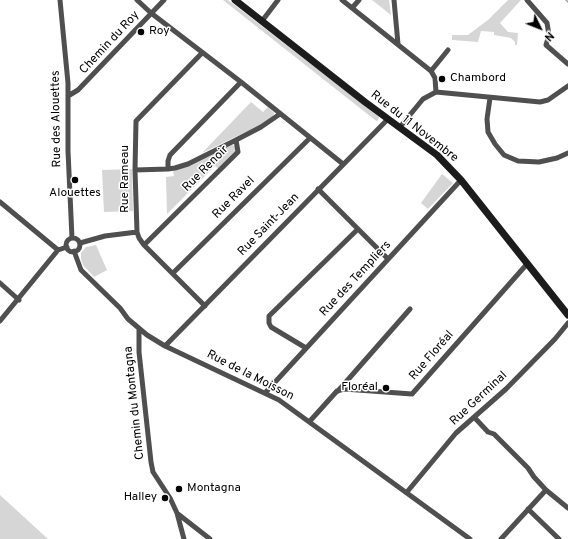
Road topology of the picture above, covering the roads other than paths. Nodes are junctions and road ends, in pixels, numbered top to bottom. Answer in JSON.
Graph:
{"nodes":[{"id":1,"x":60,"y":0,"type":"edge"},
{"id":2,"x":136,"y":0,"type":"edge"},
{"id":3,"x":164,"y":0,"type":"edge"},
{"id":4,"x":235,"y":0,"type":"edge"},
{"id":5,"x":278,"y":0,"type":"edge"},
{"id":6,"x":342,"y":0,"type":"edge"},
{"id":7,"x":359,"y":0,"type":"edge"},
{"id":8,"x":394,"y":0,"type":"edge"},
{"id":9,"x":527,"y":0,"type":"edge"},
{"id":10,"x":352,"y":8,"type":"junction"},
{"id":11,"x":151,"y":13,"type":"junction"},
{"id":12,"x":262,"y":21,"type":"junction"},
{"id":13,"x":398,"y":44,"type":"junction"},
{"id":14,"x":448,"y":50,"type":"dead end"},
{"id":15,"x":202,"y":52,"type":"junction"},
{"id":16,"x":568,"y":64,"type":"edge"},
{"id":17,"x":431,"y":71,"type":"junction"},
{"id":18,"x":241,"y":82,"type":"junction"},
{"id":19,"x":568,"y":86,"type":"edge"},
{"id":20,"x":436,"y":92,"type":"junction"},
{"id":21,"x":68,"y":96,"type":"junction"},
{"id":22,"x":490,"y":98,"type":"junction"},
{"id":23,"x":280,"y":114,"type":"junction"},
{"id":24,"x":388,"y":119,"type":"junction"},
{"id":25,"x":400,"y":127,"type":"junction"},
{"id":26,"x":310,"y":138,"type":"junction"},
{"id":27,"x":236,"y":140,"type":"junction"},
{"id":28,"x":568,"y":152,"type":"edge"},
{"id":29,"x":343,"y":164,"type":"junction"},
{"id":30,"x":168,"y":169,"type":"junction"},
{"id":31,"x":135,"y":170,"type":"junction"},
{"id":32,"x":461,"y":180,"type":"junction"},
{"id":33,"x":318,"y":190,"type":"junction"},
{"id":34,"x":0,"y":202,"type":"edge"},
{"id":35,"x":358,"y":229,"type":"junction"},
{"id":36,"x":137,"y":232,"type":"junction"},
{"id":37,"x":72,"y":238,"type":"junction"},
{"id":38,"x":80,"y":243,"type":"junction"},
{"id":39,"x":144,"y":245,"type":"junction"},
{"id":40,"x":67,"y":247,"type":"junction"},
{"id":41,"x":58,"y":250,"type":"junction"},
{"id":42,"x":74,"y":251,"type":"junction"},
{"id":43,"x":388,"y":259,"type":"junction"},
{"id":44,"x":527,"y":264,"type":"junction"},
{"id":45,"x":173,"y":273,"type":"junction"},
{"id":46,"x":0,"y":283,"type":"edge"},
{"id":47,"x":19,"y":300,"type":"junction"},
{"id":48,"x":205,"y":306,"type":"junction"},
{"id":49,"x":410,"y":309,"type":"dead end"},
{"id":50,"x":568,"y":315,"type":"edge"},
{"id":51,"x":0,"y":321,"type":"edge"},
{"id":52,"x":568,"y":323,"type":"edge"},
{"id":53,"x":139,"y":329,"type":"junction"},
{"id":54,"x":165,"y":346,"type":"junction"},
{"id":55,"x":306,"y":348,"type":"junction"},
{"id":56,"x":337,"y":391,"type":"junction"},
{"id":57,"x":265,"y":392,"type":"junction"},
{"id":58,"x":474,"y":417,"type":"junction"},
{"id":59,"x":310,"y":421,"type":"junction"},
{"id":60,"x":546,"y":490,"type":"junction"},
{"id":61,"x":407,"y":492,"type":"junction"},
{"id":62,"x":568,"y":508,"type":"edge"},
{"id":63,"x":528,"y":509,"type":"junction"},
{"id":64,"x":177,"y":513,"type":"junction"},
{"id":65,"x":184,"y":539,"type":"edge"},
{"id":66,"x":210,"y":539,"type":"edge"},
{"id":67,"x":470,"y":539,"type":"edge"},
{"id":68,"x":501,"y":539,"type":"edge"},
{"id":69,"x":559,"y":539,"type":"edge"}],
"edges":[{"from":1,"to":21,"type":"street","name":"Rue des Alouettes"},
{"from":2,"to":11,"type":"street"},
{"from":3,"to":11,"type":"street","name":"Chemin du Roy"},
{"from":4,"to":12,"type":"street","name":"Rue du 11 Novembre"},
{"from":5,"to":12,"type":"street"},
{"from":6,"to":10,"type":"street"},
{"from":7,"to":10,"type":"street"},
{"from":8,"to":13,"type":"street"},
{"from":9,"to":16,"type":"street"},
{"from":10,"to":13,"type":"street"},
{"from":11,"to":15,"type":"street"},
{"from":11,"to":21,"type":"street","name":"Chemin du Roy"},
{"from":12,"to":24,"type":"street","name":"Rue du 11 Novembre"},
{"from":13,"to":17,"type":"street"},
{"from":14,"to":17,"type":"street"},
{"from":15,"to":18,"type":"street"},
{"from":15,"to":31,"type":"street","name":"Rue Rameau"},
{"from":17,"to":20,"type":"street"},
{"from":18,"to":23,"type":"street"},
{"from":18,"to":30,"type":"street"},
{"from":19,"to":22,"type":"street"},
{"from":20,"to":22,"type":"street"},
{"from":20,"to":25,"type":"street"},
{"from":21,"to":37,"type":"street","name":"Rue des Alouettes"},
{"from":22,"to":28,"type":"street"},
{"from":23,"to":26,"type":"street"},
{"from":23,"to":27,"type":"street","name":"Rue Renoir"},
{"from":24,"to":25,"type":"street","name":"Rue du 11 Novembre"},
{"from":24,"to":29,"type":"street","name":"Rue Saint-Jean"},
{"from":25,"to":32,"type":"street","name":"Rue du 11 Novembre"},
{"from":26,"to":29,"type":"street"},
{"from":26,"to":45,"type":"street","name":"Rue Ravel"},
{"from":27,"to":30,"type":"street"},
{"from":27,"to":39,"type":"street","name":"Rue Renoir"},
{"from":29,"to":33,"type":"street","name":"Rue Saint-Jean"},
{"from":30,"to":31,"type":"street"},
{"from":31,"to":36,"type":"street","name":"Rue Rameau"},
{"from":32,"to":43,"type":"street","name":"Rue des Templiers"},
{"from":32,"to":44,"type":"street","name":"Rue du 11 Novembre"},
{"from":33,"to":35,"type":"street"},
{"from":33,"to":48,"type":"street","name":"Rue Saint-Jean"},
{"from":34,"to":41,"type":"street"},
{"from":35,"to":43,"type":"street"},
{"from":35,"to":55,"type":"street"},
{"from":36,"to":38,"type":"street"},
{"from":36,"to":39,"type":"street","name":"Rue Rameau"},
{"from":37,"to":38,"type":"street"},
{"from":37,"to":40,"type":"street"},
{"from":38,"to":42,"type":"street"},
{"from":39,"to":45,"type":"street","name":"Rue Rameau"},
{"from":40,"to":41,"type":"street"},
{"from":40,"to":42,"type":"street"},
{"from":41,"to":47,"type":"street"},
{"from":42,"to":53,"type":"street","name":"Rue de la Moisson"},
{"from":43,"to":55,"type":"street","name":"Rue des Templiers"},
{"from":44,"to":50,"type":"street","name":"Rue du 11 Novembre"},
{"from":44,"to":56,"type":"street","name":"Rue Floréal"},
{"from":45,"to":48,"type":"street","name":"Rue Rameau"},
{"from":46,"to":47,"type":"street"},
{"from":47,"to":51,"type":"street"},
{"from":48,"to":54,"type":"street","name":"Rue Saint-Jean"},
{"from":49,"to":56,"type":"street"},
{"from":52,"to":58,"type":"street","name":"Rue Germinal"},
{"from":53,"to":54,"type":"street","name":"Rue de la Moisson"},
{"from":53,"to":64,"type":"street","name":"Chemin du Montagna"},
{"from":54,"to":57,"type":"street","name":"Rue de la Moisson"},
{"from":55,"to":57,"type":"street","name":"Rue des Templiers"},
{"from":56,"to":59,"type":"street"},
{"from":57,"to":59,"type":"street","name":"Rue de la Moisson"},
{"from":58,"to":60,"type":"street"},
{"from":58,"to":61,"type":"street","name":"Rue Germinal"},
{"from":59,"to":61,"type":"street","name":"Rue de la Moisson"},
{"from":60,"to":62,"type":"street"},
{"from":60,"to":63,"type":"street"},
{"from":61,"to":67,"type":"street","name":"Rue de la Moisson"},
{"from":63,"to":68,"type":"street"},
{"from":63,"to":69,"type":"street"},
{"from":64,"to":65,"type":"street","name":"Chemin du Montagna"},
{"from":64,"to":66,"type":"street"}]}
